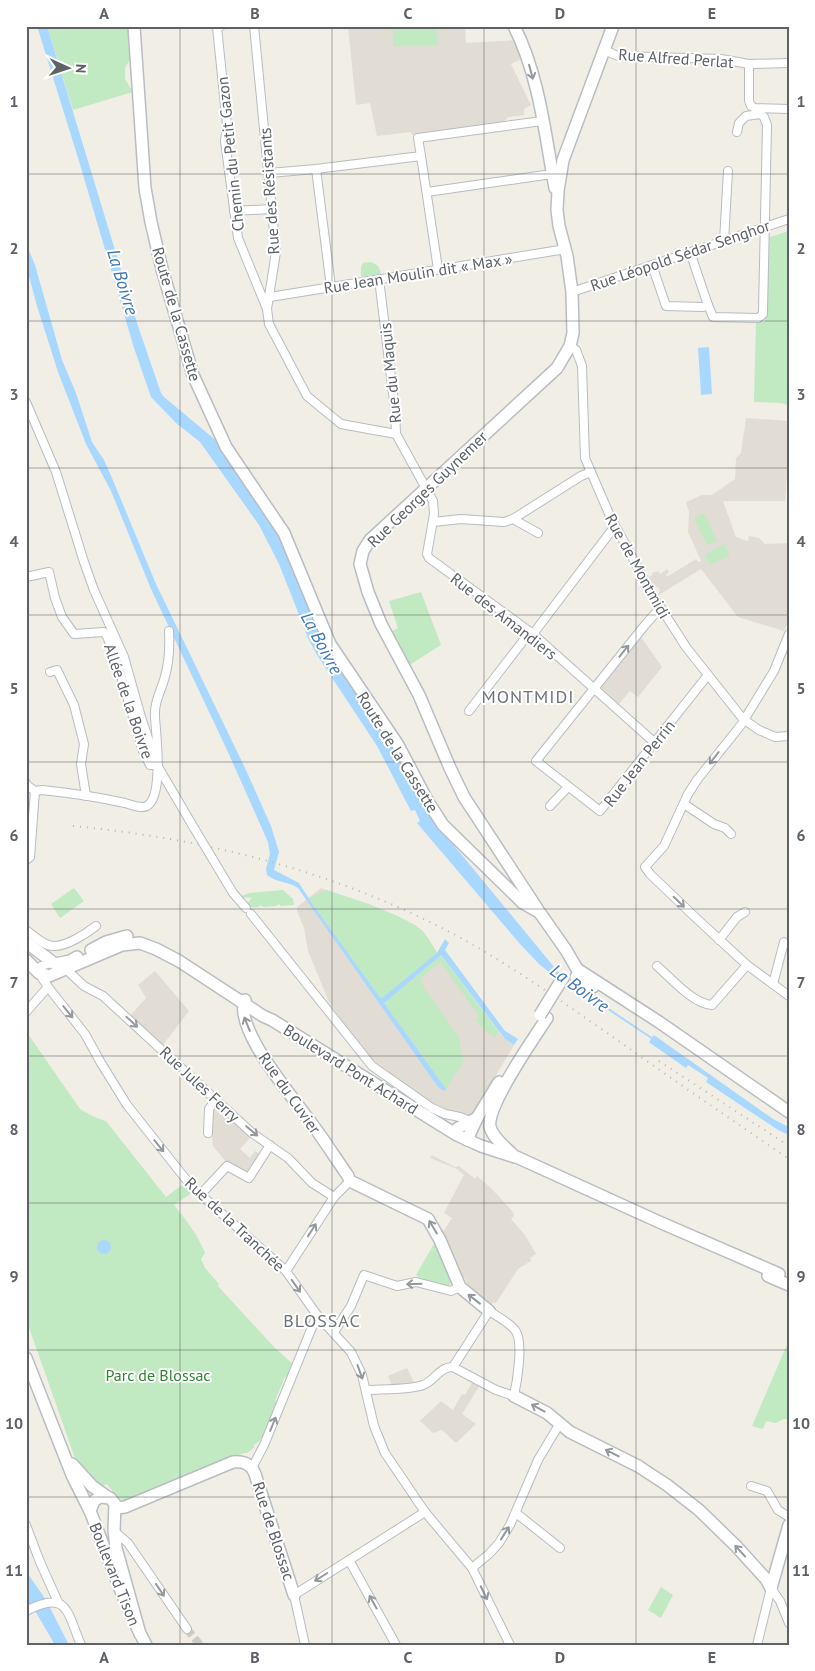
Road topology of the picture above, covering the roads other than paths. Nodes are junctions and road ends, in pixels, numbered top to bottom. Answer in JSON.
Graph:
{"nodes":[{"id":1,"x":134,"y":26,"type":"edge"},
{"id":2,"x":220,"y":26,"type":"edge"},
{"id":3,"x":254,"y":26,"type":"edge"},
{"id":4,"x":514,"y":26,"type":"edge"},
{"id":5,"x":613,"y":26,"type":"edge"},
{"id":6,"x":604,"y":50,"type":"junction"},
{"id":7,"x":789,"y":63,"type":"edge"},
{"id":8,"x":749,"y":64,"type":"junction"},
{"id":9,"x":789,"y":109,"type":"edge"},
{"id":10,"x":542,"y":121,"type":"junction"},
{"id":11,"x":737,"y":132,"type":"dead end"},
{"id":12,"x":421,"y":156,"type":"junction"},
{"id":13,"x":563,"y":160,"type":"junction"},
{"id":14,"x":316,"y":169,"type":"junction"},
{"id":15,"x":728,"y":171,"type":"dead end"},
{"id":16,"x":269,"y":172,"type":"junction"},
{"id":17,"x":552,"y":172,"type":"junction"},
{"id":18,"x":427,"y":192,"type":"junction"},
{"id":19,"x":557,"y":199,"type":"junction"},
{"id":20,"x":272,"y":209,"type":"junction"},
{"id":21,"x":234,"y":211,"type":"junction"},
{"id":22,"x":789,"y":219,"type":"edge"},
{"id":23,"x":765,"y":227,"type":"junction"},
{"id":24,"x":724,"y":240,"type":"junction"},
{"id":25,"x":566,"y":249,"type":"junction"},
{"id":26,"x":690,"y":252,"type":"junction"},
{"id":27,"x":652,"y":265,"type":"junction"},
{"id":28,"x":438,"y":268,"type":"junction"},
{"id":29,"x":379,"y":279,"type":"junction"},
{"id":30,"x":331,"y":287,"type":"junction"},
{"id":31,"x":572,"y":292,"type":"junction"},
{"id":32,"x":270,"y":297,"type":"junction"},
{"id":33,"x":708,"y":305,"type":"junction"},
{"id":34,"x":267,"y":309,"type":"junction"},
{"id":35,"x":570,"y":346,"type":"junction"},
{"id":36,"x":26,"y":402,"type":"edge"},
{"id":37,"x":396,"y":434,"type":"junction"},
{"id":38,"x":591,"y":472,"type":"junction"},
{"id":39,"x":427,"y":488,"type":"junction"},
{"id":40,"x":514,"y":519,"type":"junction"},
{"id":41,"x":432,"y":522,"type":"junction"},
{"id":42,"x":615,"y":526,"type":"junction"},
{"id":43,"x":538,"y":533,"type":"dead end"},
{"id":44,"x":26,"y":577,"type":"edge"},
{"id":45,"x":660,"y":608,"type":"junction"},
{"id":46,"x":169,"y":631,"type":"dead end"},
{"id":47,"x":532,"y":633,"type":"junction"},
{"id":48,"x":789,"y":634,"type":"edge"},
{"id":49,"x":50,"y":672,"type":"dead end"},
{"id":50,"x":708,"y":674,"type":"junction"},
{"id":51,"x":594,"y":689,"type":"junction"},
{"id":52,"x":470,"y":711,"type":"dead end"},
{"id":53,"x":743,"y":719,"type":"junction"},
{"id":54,"x":789,"y":736,"type":"edge"},
{"id":55,"x":655,"y":743,"type":"junction"},
{"id":56,"x":157,"y":765,"type":"junction"},
{"id":57,"x":26,"y":782,"type":"edge"},
{"id":58,"x":568,"y":787,"type":"junction"},
{"id":59,"x":35,"y":791,"type":"junction"},
{"id":60,"x":86,"y":796,"type":"junction"},
{"id":61,"x":684,"y":804,"type":"junction"},
{"id":62,"x":550,"y":806,"type":"dead end"},
{"id":63,"x":731,"y":834,"type":"dead end"},
{"id":64,"x":26,"y":860,"type":"edge"},
{"id":65,"x":745,"y":912,"type":"dead end"},
{"id":66,"x":540,"y":913,"type":"junction"},
{"id":67,"x":96,"y":926,"type":"dead end"},
{"id":68,"x":26,"y":930,"type":"edge"},
{"id":69,"x":719,"y":940,"type":"junction"},
{"id":70,"x":26,"y":942,"type":"edge"},
{"id":71,"x":784,"y":942,"type":"dead end"},
{"id":72,"x":26,"y":960,"type":"edge"},
{"id":73,"x":179,"y":961,"type":"junction"},
{"id":74,"x":52,"y":963,"type":"junction"},
{"id":75,"x":747,"y":965,"type":"junction"},
{"id":76,"x":657,"y":966,"type":"dead end"},
{"id":77,"x":67,"y":970,"type":"junction"},
{"id":78,"x":38,"y":973,"type":"junction"},
{"id":79,"x":572,"y":976,"type":"junction"},
{"id":80,"x":772,"y":984,"type":"junction"},
{"id":81,"x":48,"y":987,"type":"junction"},
{"id":82,"x":789,"y":996,"type":"edge"},
{"id":83,"x":245,"y":1002,"type":"junction"},
{"id":84,"x":26,"y":1012,"type":"edge"},
{"id":85,"x":544,"y":1016,"type":"junction"},
{"id":86,"x":499,"y":1096,"type":"junction"},
{"id":87,"x":216,"y":1099,"type":"junction"},
{"id":88,"x":789,"y":1112,"type":"edge"},
{"id":89,"x":469,"y":1127,"type":"junction"},
{"id":90,"x":208,"y":1133,"type":"dead end"},
{"id":91,"x":494,"y":1136,"type":"junction"},
{"id":92,"x":270,"y":1146,"type":"junction"},
{"id":93,"x":515,"y":1157,"type":"junction"},
{"id":94,"x":350,"y":1181,"type":"junction"},
{"id":95,"x":200,"y":1194,"type":"junction"},
{"id":96,"x":334,"y":1197,"type":"junction"},
{"id":97,"x":657,"y":1221,"type":"junction"},
{"id":98,"x":286,"y":1270,"type":"junction"},
{"id":99,"x":784,"y":1273,"type":"edge"},
{"id":100,"x":789,"y":1285,"type":"edge"},
{"id":101,"x":460,"y":1287,"type":"junction"},
{"id":102,"x":489,"y":1310,"type":"junction"},
{"id":103,"x":317,"y":1315,"type":"junction"},
{"id":104,"x":334,"y":1332,"type":"junction"},
{"id":105,"x":26,"y":1358,"type":"edge"},
{"id":106,"x":453,"y":1367,"type":"junction"},
{"id":107,"x":366,"y":1390,"type":"junction"},
{"id":108,"x":514,"y":1396,"type":"junction"},
{"id":109,"x":560,"y":1423,"type":"junction"},
{"id":110,"x":60,"y":1443,"type":"junction"},
{"id":111,"x":252,"y":1468,"type":"junction"},
{"id":112,"x":751,"y":1486,"type":"dead end"},
{"id":113,"x":106,"y":1496,"type":"junction"},
{"id":114,"x":425,"y":1512,"type":"junction"},
{"id":115,"x":90,"y":1513,"type":"junction"},
{"id":116,"x":516,"y":1513,"type":"junction"},
{"id":117,"x":112,"y":1514,"type":"junction"},
{"id":118,"x":787,"y":1522,"type":"edge"},
{"id":119,"x":26,"y":1525,"type":"edge"},
{"id":120,"x":114,"y":1530,"type":"junction"},
{"id":121,"x":560,"y":1548,"type":"dead end"},
{"id":122,"x":132,"y":1550,"type":"junction"},
{"id":123,"x":119,"y":1559,"type":"junction"},
{"id":124,"x":349,"y":1560,"type":"junction"},
{"id":125,"x":472,"y":1568,"type":"junction"},
{"id":126,"x":771,"y":1588,"type":"junction"},
{"id":127,"x":294,"y":1595,"type":"junction"},
{"id":128,"x":58,"y":1602,"type":"junction"},
{"id":129,"x":30,"y":1607,"type":"edge"},
{"id":130,"x":789,"y":1623,"type":"edge"},
{"id":131,"x":187,"y":1629,"type":"tunnel mouth"},
{"id":132,"x":140,"y":1634,"type":"junction"},
{"id":133,"x":81,"y":1645,"type":"edge"},
{"id":134,"x":146,"y":1645,"type":"edge"},
{"id":135,"x":305,"y":1645,"type":"edge"},
{"id":136,"x":396,"y":1645,"type":"edge"},
{"id":137,"x":510,"y":1645,"type":"edge"},
{"id":138,"x":757,"y":1645,"type":"edge"}],
"edges":[{"from":1,"to":66,"type":"street","name":"Route de la Cassette"},
{"from":2,"to":21,"type":"street","name":"Chemin du Petit Gazon"},
{"from":3,"to":16,"type":"street","name":"Rue des Résistants"},
{"from":4,"to":10,"type":"street","one_way":true},
{"from":5,"to":6,"type":"street","name":"Rue Georges Guynemer"},
{"from":6,"to":8,"type":"street","name":"Rue Alfred Perlat"},
{"from":6,"to":13,"type":"street","name":"Rue Georges Guynemer"},
{"from":7,"to":8,"type":"street","name":"Rue Alfred Perlat"},
{"from":8,"to":9,"type":"street"},
{"from":10,"to":12,"type":"street"},
{"from":10,"to":17,"type":"street"},
{"from":11,"to":23,"type":"street"},
{"from":12,"to":14,"type":"street"},
{"from":12,"to":18,"type":"street"},
{"from":13,"to":17,"type":"street"},
{"from":13,"to":19,"type":"street","name":"Rue Georges Guynemer"},
{"from":14,"to":16,"type":"street"},
{"from":14,"to":30,"type":"street"},
{"from":15,"to":24,"type":"street"},
{"from":16,"to":20,"type":"street","name":"Rue des Résistants"},
{"from":17,"to":18,"type":"street"},
{"from":17,"to":19,"type":"street"},
{"from":18,"to":28,"type":"street"},
{"from":19,"to":25,"type":"street","name":"Rue Georges Guynemer"},
{"from":20,"to":21,"type":"street"},
{"from":20,"to":32,"type":"street","name":"Rue des Résistants"},
{"from":21,"to":34,"type":"street","name":"Chemin du Petit Gazon"},
{"from":22,"to":23,"type":"street","name":"Rue Léopold Sédar Senghor"},
{"from":23,"to":24,"type":"street","name":"Rue Léopold Sédar Senghor"},
{"from":23,"to":33,"type":"street"},
{"from":24,"to":26,"type":"street","name":"Rue Léopold Sédar Senghor"},
{"from":25,"to":28,"type":"street","name":"Rue Jean Moulin dit « Max »"},
{"from":25,"to":31,"type":"street","name":"Rue Georges Guynemer"},
{"from":26,"to":27,"type":"street","name":"Rue Léopold Sédar Senghor"},
{"from":26,"to":33,"type":"street"},
{"from":27,"to":31,"type":"street","name":"Rue Léopold Sédar Senghor"},
{"from":27,"to":33,"type":"street"},
{"from":28,"to":29,"type":"street","name":"Rue Jean Moulin dit « Max »"},
{"from":29,"to":30,"type":"street","name":"Rue Jean Moulin dit « Max »"},
{"from":29,"to":37,"type":"street","name":"Rue du Maquis"},
{"from":30,"to":32,"type":"street","name":"Rue Jean Moulin dit « Max »"},
{"from":31,"to":35,"type":"street","name":"Rue Georges Guynemer"},
{"from":32,"to":34,"type":"street","name":"Rue des Résistants"},
{"from":34,"to":37,"type":"street","name":"Rue des Résistants"},
{"from":35,"to":38,"type":"street","name":"Rue de Montmidi"},
{"from":35,"to":39,"type":"street","name":"Rue Georges Guynemer"},
{"from":36,"to":56,"type":"street"},
{"from":37,"to":39,"type":"street","name":"Rue du Maquis"},
{"from":38,"to":40,"type":"street"},
{"from":38,"to":42,"type":"street","name":"Rue de Montmidi"},
{"from":39,"to":41,"type":"street","name":"Rue des Amandiers"},
{"from":39,"to":66,"type":"street","name":"Rue Georges Guynemer"},
{"from":40,"to":41,"type":"street"},
{"from":40,"to":43,"type":"street"},
{"from":41,"to":47,"type":"street","name":"Rue des Amandiers"},
{"from":42,"to":45,"type":"street","name":"Rue de Montmidi"},
{"from":42,"to":47,"type":"street"},
{"from":44,"to":56,"type":"street","name":"Allée de la Boivre"},
{"from":45,"to":50,"type":"street","name":"Rue de Montmidi"},
{"from":51,"to":45,"type":"street","one_way":true},
{"from":46,"to":56,"type":"street"},
{"from":47,"to":51,"type":"street","name":"Rue des Amandiers"},
{"from":47,"to":52,"type":"street"},
{"from":48,"to":53,"type":"street"},
{"from":49,"to":60,"type":"street"},
{"from":50,"to":53,"type":"street","name":"Rue de Montmidi"},
{"from":50,"to":55,"type":"street","name":"Rue Jean Perrin"},
{"from":51,"to":55,"type":"street","name":"Rue des Amandiers"},
{"from":51,"to":58,"type":"street","name":"Rue Jean Perrin"},
{"from":53,"to":54,"type":"street","name":"Rue de Montmidi"},
{"from":53,"to":61,"type":"street","one_way":true},
{"from":55,"to":58,"type":"street","name":"Rue Jean Perrin"},
{"from":56,"to":60,"type":"street"},
{"from":56,"to":89,"type":"street","bridge":true},
{"from":57,"to":59,"type":"street"},
{"from":58,"to":62,"type":"street"},
{"from":59,"to":60,"type":"street"},
{"from":59,"to":64,"type":"street"},
{"from":61,"to":63,"type":"street"},
{"from":61,"to":69,"type":"street","one_way":true},
{"from":65,"to":69,"type":"street"},
{"from":66,"to":79,"type":"street","name":"Rue Georges Guynemer"},
{"from":67,"to":68,"type":"street"},
{"from":69,"to":75,"type":"street"},
{"from":70,"to":74,"type":"street"},
{"from":71,"to":80,"type":"street"},
{"from":72,"to":78,"type":"street"},
{"from":73,"to":74,"type":"street","name":"Boulevard Pont Achard"},
{"from":73,"to":77,"type":"street","name":"Boulevard Pont Achard"},
{"from":73,"to":83,"type":"street","name":"Boulevard Pont Achard"},
{"from":74,"to":78,"type":"street","name":"Boulevard Pont Achard"},
{"from":75,"to":76,"type":"street"},
{"from":75,"to":80,"type":"street"},
{"from":77,"to":78,"type":"street","name":"Boulevard Pont Achard"},
{"from":77,"to":87,"type":"street","name":"Rue Jules Ferry","one_way":true},
{"from":78,"to":81,"type":"street","name":"Rue de la Tranchée"},
{"from":79,"to":85,"type":"street"},
{"from":79,"to":88,"type":"street"},
{"from":80,"to":82,"type":"street"},
{"from":81,"to":84,"type":"street"},
{"from":81,"to":95,"type":"street","name":"Rue de la Tranchée","one_way":true},
{"from":83,"to":89,"type":"street","name":"Boulevard Pont Achard"},
{"from":94,"to":83,"type":"street","name":"Rue du Cuvier","one_way":true},
{"from":85,"to":86,"type":"street"},
{"from":85,"to":89,"type":"street"},
{"from":86,"to":89,"type":"street"},
{"from":86,"to":91,"type":"street"},
{"from":87,"to":90,"type":"street"},
{"from":87,"to":92,"type":"street","name":"Rue Jules Ferry","one_way":true},
{"from":89,"to":91,"type":"street","name":"Boulevard Pont Achard"},
{"from":89,"to":93,"type":"street","name":"Boulevard Pont Achard"},
{"from":91,"to":93,"type":"street","name":"Boulevard Pont Achard"},
{"from":92,"to":95,"type":"street"},
{"from":92,"to":96,"type":"street","name":"Rue Jules Ferry"},
{"from":93,"to":97,"type":"street","name":"Boulevard Pont Achard"},
{"from":94,"to":96,"type":"street"},
{"from":101,"to":94,"type":"street","one_way":true},
{"from":95,"to":98,"type":"street","name":"Rue de la Tranchée"},
{"from":98,"to":96,"type":"street","one_way":true},
{"from":97,"to":99,"type":"street","name":"Boulevard Pont Achard"},
{"from":97,"to":100,"type":"street","name":"Boulevard Pont Achard"},
{"from":98,"to":103,"type":"street","name":"Rue de la Tranchée","one_way":true},
{"from":102,"to":101,"type":"street","one_way":true},
{"from":101,"to":104,"type":"street","one_way":true},
{"from":102,"to":106,"type":"street"},
{"from":102,"to":108,"type":"street"},
{"from":103,"to":104,"type":"street","name":"Rue de la Tranchée"},
{"from":111,"to":103,"type":"street","one_way":true},
{"from":104,"to":107,"type":"street","name":"Rue de la Tranchée","one_way":true},
{"from":105,"to":110,"type":"street"},
{"from":106,"to":107,"type":"street"},
{"from":106,"to":108,"type":"street"},
{"from":107,"to":114,"type":"street","name":"Rue de la Tranchée"},
{"from":109,"to":108,"type":"street","one_way":true},
{"from":109,"to":116,"type":"street"},
{"from":126,"to":109,"type":"street","one_way":true},
{"from":110,"to":113,"type":"street"},
{"from":110,"to":115,"type":"street","name":"Boulevard Tison"},
{"from":111,"to":117,"type":"street"},
{"from":111,"to":127,"type":"street","name":"Rue de Blossac"},
{"from":112,"to":118,"type":"street"},
{"from":113,"to":115,"type":"street"},
{"from":113,"to":117,"type":"street"},
{"from":114,"to":124,"type":"street"},
{"from":114,"to":125,"type":"street","name":"Rue de la Tranchée"},
{"from":115,"to":117,"type":"street"},
{"from":115,"to":132,"type":"street","name":"Boulevard Tison"},
{"from":116,"to":121,"type":"street"},
{"from":125,"to":116,"type":"street","one_way":true},
{"from":117,"to":120,"type":"street"},
{"from":118,"to":126,"type":"street"},
{"from":119,"to":128,"type":"street"},
{"from":120,"to":122,"type":"street"},
{"from":120,"to":123,"type":"street","name":"Boulevard Tison"},
{"from":122,"to":123,"type":"street"},
{"from":122,"to":131,"type":"street","one_way":true},
{"from":123,"to":132,"type":"street","name":"Boulevard Tison"},
{"from":124,"to":127,"type":"street","one_way":true},
{"from":136,"to":124,"type":"street","one_way":true},
{"from":125,"to":137,"type":"street","name":"Rue de la Tranchée","one_way":true},
{"from":126,"to":130,"type":"street"},
{"from":126,"to":138,"type":"street"},
{"from":127,"to":135,"type":"street"},
{"from":128,"to":129,"type":"street"},
{"from":128,"to":133,"type":"street"},
{"from":132,"to":134,"type":"street","name":"Boulevard Tison"}]}
